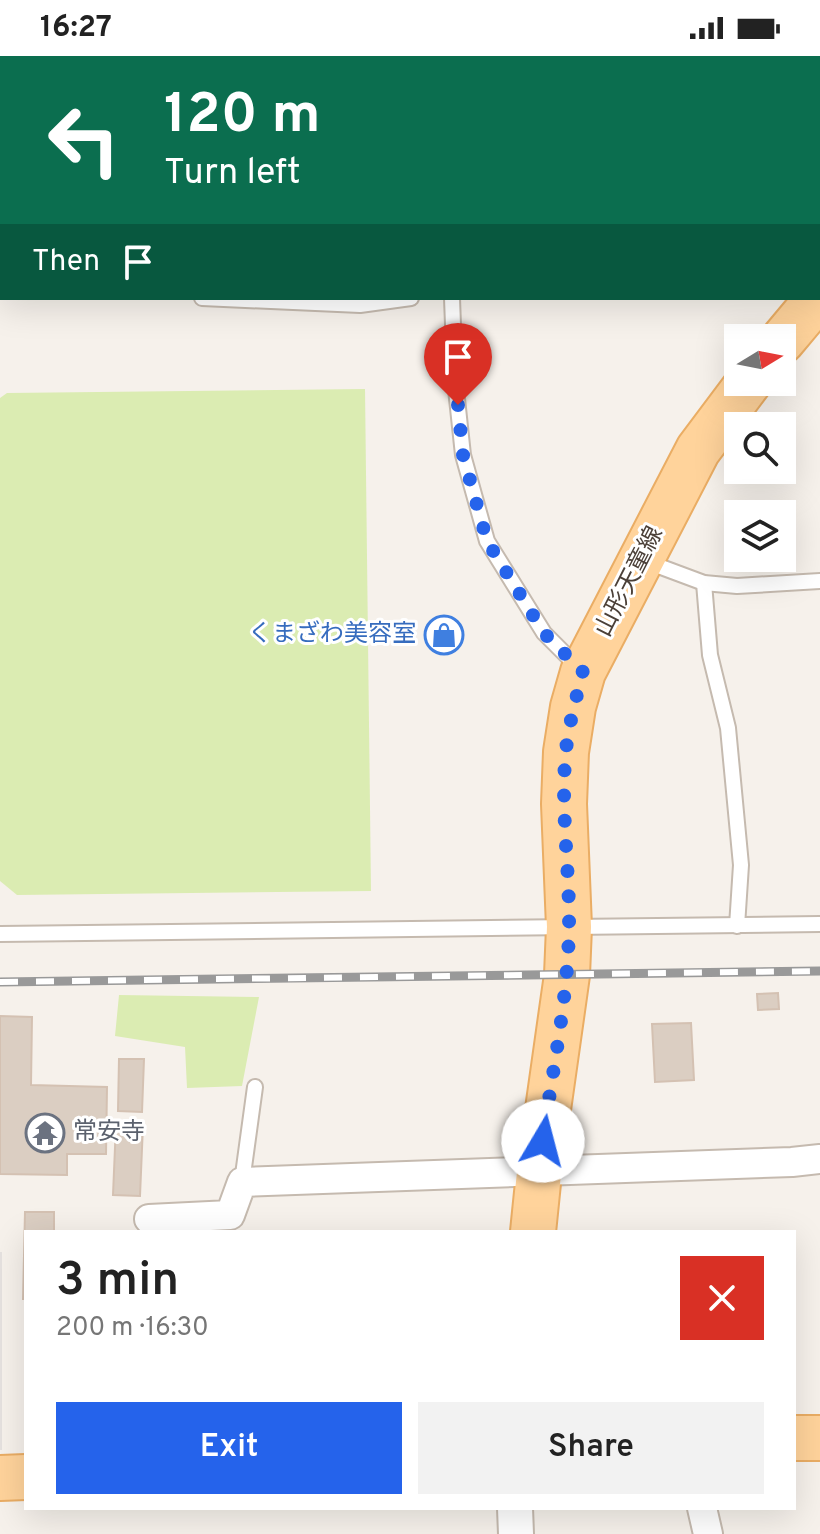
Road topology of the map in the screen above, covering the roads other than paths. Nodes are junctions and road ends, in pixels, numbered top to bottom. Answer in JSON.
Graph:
{"nodes":[{"id":1,"x":300,"y":300,"type":"edge"},
{"id":2,"x":396,"y":300,"type":"edge"},
{"id":3,"x":452,"y":300,"type":"edge"},
{"id":4,"x":816,"y":300,"type":"edge"},
{"id":5,"x":796,"y":324,"type":"edge"},
{"id":6,"x":738,"y":396,"type":"edge"},
{"id":7,"x":641,"y":560,"type":"junction"},
{"id":8,"x":820,"y":581,"type":"edge"},
{"id":9,"x":704,"y":583,"type":"junction"},
{"id":10,"x":583,"y":672,"type":"junction"},
{"id":11,"x":820,"y":924,"type":"edge"},
{"id":12,"x":737,"y":926,"type":"junction"},
{"id":13,"x":569,"y":927,"type":"junction"},
{"id":14,"x":0,"y":934,"type":"edge"},
{"id":15,"x":255,"y":1087,"type":"dead end"},
{"id":16,"x":820,"y":1159,"type":"edge"},
{"id":17,"x":539,"y":1173,"type":"junction"},
{"id":18,"x":242,"y":1182,"type":"junction"},
{"id":19,"x":149,"y":1219,"type":"dead end"},
{"id":20,"x":533,"y":1230,"type":"edge"},
{"id":21,"x":796,"y":1438,"type":"edge"},
{"id":22,"x":820,"y":1438,"type":"edge"},
{"id":23,"x":24,"y":1477,"type":"edge"},
{"id":24,"x":0,"y":1478,"type":"edge"},
{"id":25,"x":515,"y":1510,"type":"edge"},
{"id":26,"x":702,"y":1510,"type":"edge"},
{"id":27,"x":516,"y":1534,"type":"edge"},
{"id":28,"x":708,"y":1534,"type":"edge"}],
"edges":[{"from":1,"to":2,"type":"lane"},
{"from":3,"to":10,"type":"lane"},
{"from":4,"to":5,"type":"main road"},
{"from":6,"to":7,"type":"main road","name":"山形天童線"},
{"from":7,"to":9,"type":"lane"},
{"from":7,"to":10,"type":"main road","name":"山形天童線"},
{"from":8,"to":9,"type":"lane"},
{"from":9,"to":12,"type":"lane"},
{"from":10,"to":13,"type":"main road","name":"山形天童線"},
{"from":11,"to":12,"type":"lane"},
{"from":12,"to":13,"type":"lane"},
{"from":13,"to":14,"type":"lane"},
{"from":13,"to":17,"type":"main road","name":"山形天童線"},
{"from":15,"to":18,"type":"lane"},
{"from":16,"to":17,"type":"street"},
{"from":17,"to":18,"type":"street"},
{"from":17,"to":20,"type":"main road","name":"山形天童線"},
{"from":18,"to":19,"type":"street"},
{"from":21,"to":22,"type":"main road"},
{"from":23,"to":24,"type":"main road"},
{"from":25,"to":27,"type":"street"},
{"from":26,"to":28,"type":"street"}]}
